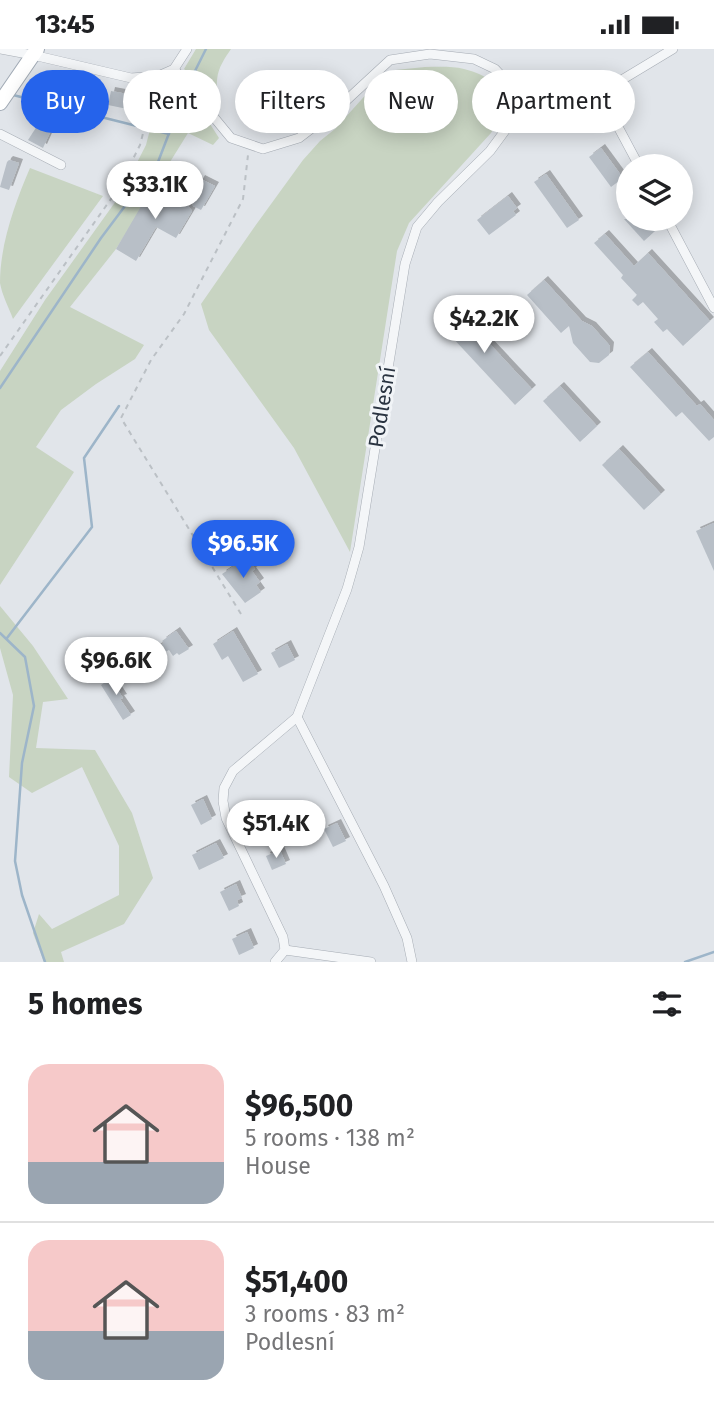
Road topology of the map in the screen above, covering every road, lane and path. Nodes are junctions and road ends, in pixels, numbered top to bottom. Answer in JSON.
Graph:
{"nodes":[{"id":1,"x":0,"y":49,"type":"edge"},
{"id":2,"x":187,"y":49,"type":"edge"},
{"id":3,"x":673,"y":49,"type":"edge"},
{"id":4,"x":35,"y":52,"type":"edge"},
{"id":5,"x":174,"y":69,"type":"joint"},
{"id":6,"x":496,"y":70,"type":"edge"},
{"id":7,"x":635,"y":72,"type":"edge"},
{"id":8,"x":123,"y":77,"type":"edge"},
{"id":9,"x":0,"y":103,"type":"edge"},
{"id":10,"x":143,"y":133,"type":"edge"},
{"id":11,"x":503,"y":133,"type":"edge"},
{"id":12,"x":621,"y":133,"type":"edge"},
{"id":13,"x":0,"y":134,"type":"edge"},
{"id":14,"x":249,"y":144,"type":"junction"},
{"id":15,"x":633,"y":154,"type":"edge"},
{"id":16,"x":61,"y":165,"type":"dead end"},
{"id":17,"x":673,"y":231,"type":"edge"},
{"id":18,"x":714,"y":307,"type":"edge"},
{"id":19,"x":0,"y":355,"type":"edge"},
{"id":20,"x":241,"y":614,"type":"dead end"},
{"id":21,"x":297,"y":717,"type":"junction"},
{"id":22,"x":285,"y":950,"type":"junction"},
{"id":23,"x":275,"y":962,"type":"edge"},
{"id":24,"x":371,"y":962,"type":"edge"},
{"id":25,"x":412,"y":962,"type":"edge"}],
"edges":[{"from":1,"to":4,"type":"street"},
{"from":2,"to":5,"type":"street"},
{"from":3,"to":7,"type":"street"},
{"from":4,"to":8,"type":"street"},
{"from":4,"to":9,"type":"main road"},
{"from":5,"to":14,"type":"street"},
{"from":6,"to":14,"type":"street"},
{"from":10,"to":19,"type":"path"},
{"from":11,"to":21,"type":"street","name":"Podlesní"},
{"from":12,"to":15,"type":"street"},
{"from":13,"to":16,"type":"street"},
{"from":14,"to":20,"type":"path"},
{"from":17,"to":18,"type":"street"},
{"from":21,"to":22,"type":"street","name":"Podlesní"},
{"from":21,"to":25,"type":"street"},
{"from":22,"to":23,"type":"street"},
{"from":22,"to":24,"type":"street"}]}
